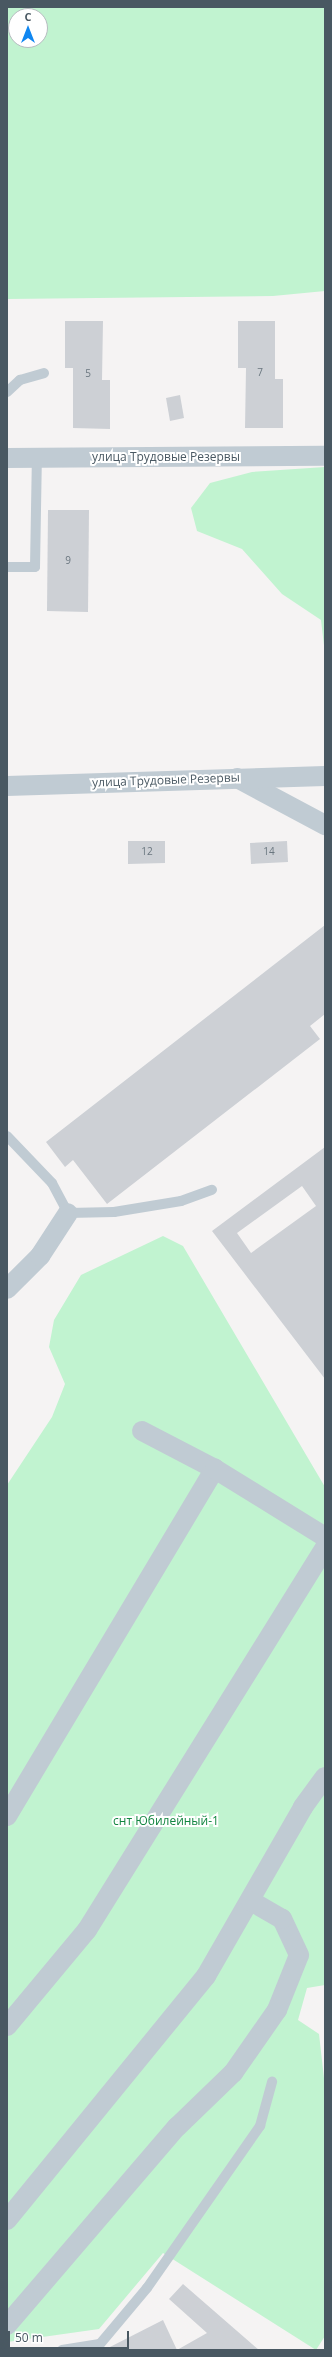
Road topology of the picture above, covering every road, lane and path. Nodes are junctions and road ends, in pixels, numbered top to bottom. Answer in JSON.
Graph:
{"nodes":[{"id":1,"x":44,"y":372,"type":"dead end"},
{"id":2,"x":7,"y":392,"type":"edge"},
{"id":3,"x":325,"y":456,"type":"edge"},
{"id":4,"x":37,"y":457,"type":"junction"},
{"id":5,"x":7,"y":458,"type":"edge"},
{"id":6,"x":7,"y":567,"type":"edge"},
{"id":7,"x":325,"y":776,"type":"edge"},
{"id":8,"x":236,"y":777,"type":"junction"},
{"id":9,"x":7,"y":786,"type":"edge"},
{"id":10,"x":325,"y":826,"type":"edge"},
{"id":11,"x":7,"y":1136,"type":"edge"},
{"id":12,"x":212,"y":1190,"type":"dead end"},
{"id":13,"x":68,"y":1213,"type":"junction"},
{"id":14,"x":7,"y":1289,"type":"edge"},
{"id":15,"x":142,"y":1431,"type":"dead end"},
{"id":16,"x":215,"y":1469,"type":"junction"},
{"id":17,"x":325,"y":1537,"type":"edge"},
{"id":18,"x":325,"y":1547,"type":"edge"},
{"id":19,"x":325,"y":1777,"type":"edge"},
{"id":20,"x":7,"y":1816,"type":"edge"},
{"id":21,"x":251,"y":1901,"type":"junction"},
{"id":22,"x":7,"y":2026,"type":"edge"},
{"id":23,"x":272,"y":2082,"type":"dead end"},
{"id":24,"x":7,"y":2220,"type":"edge"},
{"id":25,"x":7,"y":2325,"type":"edge"},
{"id":26,"x":62,"y":2350,"type":"edge"}],
"edges":[{"from":1,"to":2,"type":"lane"},
{"from":3,"to":4,"type":"street","name":"улица Трудовые Резервы"},
{"from":4,"to":5,"type":"street","name":"улица Трудовые Резервы"},
{"from":4,"to":6,"type":"lane"},
{"from":7,"to":8,"type":"street","name":"улица Трудовые Резервы"},
{"from":8,"to":9,"type":"street","name":"улица Трудовые Резервы"},
{"from":8,"to":10,"type":"street"},
{"from":11,"to":13,"type":"lane"},
{"from":12,"to":13,"type":"lane"},
{"from":13,"to":14,"type":"street"},
{"from":15,"to":16,"type":"street"},
{"from":16,"to":17,"type":"street"},
{"from":16,"to":20,"type":"street"},
{"from":18,"to":22,"type":"street"},
{"from":19,"to":21,"type":"street"},
{"from":21,"to":24,"type":"street"},
{"from":21,"to":25,"type":"street"},
{"from":23,"to":26,"type":"lane"}]}
